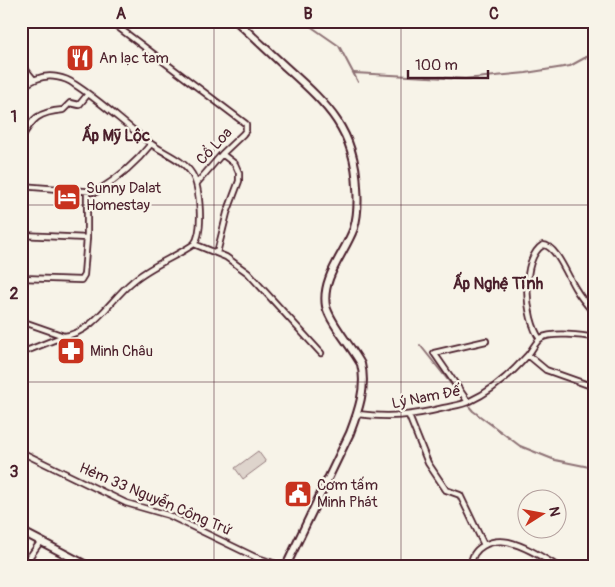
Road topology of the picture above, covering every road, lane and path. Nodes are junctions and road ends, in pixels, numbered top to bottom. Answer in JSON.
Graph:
{"nodes":[{"id":1,"x":110,"y":21,"type":"edge"},
{"id":2,"x":236,"y":21,"type":"edge"},
{"id":3,"x":21,"y":64,"type":"edge"},
{"id":4,"x":34,"y":80,"type":"junction"},
{"id":5,"x":21,"y":88,"type":"edge"},
{"id":6,"x":88,"y":94,"type":"junction"},
{"id":7,"x":21,"y":139,"type":"edge"},
{"id":8,"x":151,"y":144,"type":"junction"},
{"id":9,"x":222,"y":154,"type":"junction"},
{"id":10,"x":197,"y":183,"type":"junction"},
{"id":11,"x":21,"y":186,"type":"edge"},
{"id":12,"x":88,"y":192,"type":"junction"},
{"id":13,"x":21,"y":235,"type":"edge"},
{"id":14,"x":87,"y":238,"type":"junction"},
{"id":15,"x":194,"y":244,"type":"junction"},
{"id":16,"x":217,"y":253,"type":"junction"},
{"id":17,"x":21,"y":278,"type":"edge"},
{"id":18,"x":594,"y":313,"type":"edge"},
{"id":19,"x":21,"y":321,"type":"edge"},
{"id":20,"x":64,"y":336,"type":"junction"},
{"id":21,"x":540,"y":338,"type":"junction"},
{"id":22,"x":594,"y":338,"type":"edge"},
{"id":23,"x":486,"y":341,"type":"dead end"},
{"id":24,"x":320,"y":353,"type":"dead end"},
{"id":25,"x":21,"y":354,"type":"edge"},
{"id":26,"x":528,"y":355,"type":"junction"},
{"id":27,"x":594,"y":387,"type":"edge"},
{"id":28,"x":468,"y":402,"type":"junction"},
{"id":29,"x":357,"y":414,"type":"junction"},
{"id":30,"x":408,"y":416,"type":"junction"},
{"id":31,"x":21,"y":452,"type":"edge"},
{"id":32,"x":21,"y":531,"type":"edge"},
{"id":33,"x":41,"y":541,"type":"junction"},
{"id":34,"x":484,"y":545,"type":"junction"},
{"id":35,"x":23,"y":566,"type":"edge"},
{"id":36,"x":88,"y":566,"type":"edge"},
{"id":37,"x":282,"y":566,"type":"edge"},
{"id":38,"x":286,"y":566,"type":"edge"},
{"id":39,"x":471,"y":566,"type":"edge"},
{"id":40,"x":557,"y":566,"type":"edge"}],
"edges":[{"from":1,"to":9,"type":"street","name":"Cổ Loa"},
{"from":2,"to":29,"type":"main road"},
{"from":3,"to":4,"type":"street"},
{"from":4,"to":5,"type":"street","name":"Cổ Loa"},
{"from":4,"to":6,"type":"street","name":"Cổ Loa"},
{"from":6,"to":7,"type":"street"},
{"from":6,"to":8,"type":"street","name":"Cổ Loa"},
{"from":8,"to":10,"type":"street","name":"Cổ Loa"},
{"from":8,"to":12,"type":"street"},
{"from":9,"to":10,"type":"street","name":"Cổ Loa"},
{"from":9,"to":16,"type":"street"},
{"from":10,"to":15,"type":"street"},
{"from":11,"to":12,"type":"street"},
{"from":12,"to":14,"type":"street"},
{"from":13,"to":14,"type":"street"},
{"from":14,"to":17,"type":"street"},
{"from":15,"to":16,"type":"street"},
{"from":15,"to":20,"type":"street"},
{"from":16,"to":24,"type":"street"},
{"from":18,"to":21,"type":"street"},
{"from":19,"to":20,"type":"street"},
{"from":20,"to":25,"type":"street"},
{"from":21,"to":22,"type":"street"},
{"from":21,"to":26,"type":"street","name":"Lý Nam Đế"},
{"from":23,"to":28,"type":"street"},
{"from":26,"to":27,"type":"street"},
{"from":26,"to":28,"type":"street","name":"Lý Nam Đế"},
{"from":28,"to":30,"type":"street","name":"Lý Nam Đế"},
{"from":29,"to":30,"type":"street","name":"Lý Nam Đế"},
{"from":29,"to":38,"type":"main road"},
{"from":30,"to":34,"type":"street"},
{"from":31,"to":37,"type":"street","name":"Hẻm 33 Nguyễn Công Trứ"},
{"from":32,"to":33,"type":"main road"},
{"from":33,"to":35,"type":"street"},
{"from":33,"to":36,"type":"main road"},
{"from":34,"to":39,"type":"street"},
{"from":34,"to":40,"type":"street"}]}
